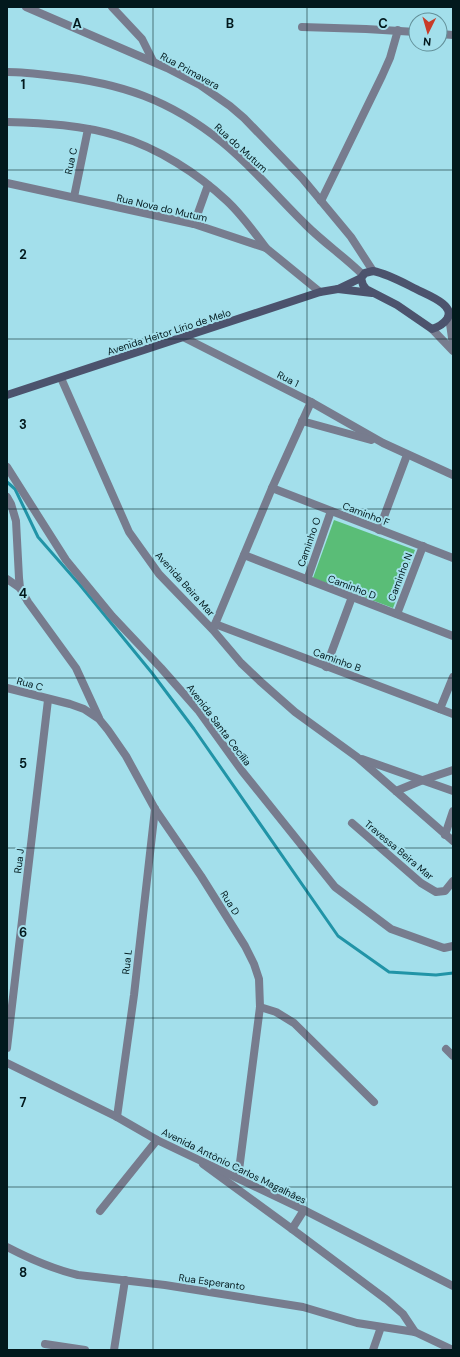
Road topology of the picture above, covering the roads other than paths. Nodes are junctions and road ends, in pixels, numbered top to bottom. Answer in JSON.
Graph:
{"nodes":[{"id":1,"x":26,"y":7,"type":"edge"},
{"id":2,"x":112,"y":7,"type":"edge"},
{"id":3,"x":302,"y":27,"type":"dead end"},
{"id":4,"x":398,"y":30,"type":"junction"},
{"id":5,"x":408,"y":31,"type":"edge"},
{"id":6,"x":153,"y":61,"type":"junction"},
{"id":7,"x":7,"y":72,"type":"edge"},
{"id":8,"x":7,"y":122,"type":"edge"},
{"id":9,"x":88,"y":129,"type":"junction"},
{"id":10,"x":7,"y":183,"type":"edge"},
{"id":11,"x":208,"y":185,"type":"junction"},
{"id":12,"x":74,"y":197,"type":"junction"},
{"id":13,"x":321,"y":201,"type":"junction"},
{"id":14,"x":194,"y":224,"type":"junction"},
{"id":15,"x":266,"y":248,"type":"junction"},
{"id":16,"x":365,"y":258,"type":"junction"},
{"id":17,"x":352,"y":264,"type":"junction"},
{"id":18,"x":373,"y":271,"type":"junction"},
{"id":19,"x":362,"y":277,"type":"junction"},
{"id":20,"x":338,"y":289,"type":"junction"},
{"id":21,"x":320,"y":292,"type":"junction"},
{"id":22,"x":373,"y":293,"type":"junction"},
{"id":23,"x":441,"y":302,"type":"junction"},
{"id":24,"x":453,"y":302,"type":"edge"},
{"id":25,"x":450,"y":315,"type":"edge"},
{"id":26,"x":432,"y":329,"type":"junction"},
{"id":27,"x":183,"y":337,"type":"junction"},
{"id":28,"x":453,"y":345,"type":"edge"},
{"id":29,"x":453,"y":351,"type":"edge"},
{"id":30,"x":60,"y":378,"type":"junction"},
{"id":31,"x":7,"y":396,"type":"edge"},
{"id":32,"x":310,"y":402,"type":"junction"},
{"id":33,"x":302,"y":422,"type":"junction"},
{"id":34,"x":383,"y":443,"type":"junction"},
{"id":35,"x":407,"y":455,"type":"junction"},
{"id":36,"x":7,"y":468,"type":"edge"},
{"id":37,"x":453,"y":474,"type":"edge"},
{"id":38,"x":272,"y":488,"type":"junction"},
{"id":39,"x":7,"y":497,"type":"edge"},
{"id":40,"x":331,"y":511,"type":"junction"},
{"id":41,"x":379,"y":530,"type":"junction"},
{"id":42,"x":423,"y":546,"type":"junction"},
{"id":43,"x":244,"y":555,"type":"junction"},
{"id":44,"x":453,"y":558,"type":"edge"},
{"id":45,"x":7,"y":579,"type":"edge"},
{"id":46,"x":307,"y":580,"type":"junction"},
{"id":47,"x":20,"y":588,"type":"junction"},
{"id":48,"x":352,"y":597,"type":"junction"},
{"id":49,"x":397,"y":614,"type":"junction"},
{"id":50,"x":214,"y":627,"type":"junction"},
{"id":51,"x":453,"y":636,"type":"edge"},
{"id":52,"x":326,"y":667,"type":"junction"},
{"id":53,"x":453,"y":676,"type":"edge"},
{"id":54,"x":7,"y":688,"type":"edge"},
{"id":55,"x":48,"y":700,"type":"junction"},
{"id":56,"x":440,"y":709,"type":"junction"},
{"id":57,"x":453,"y":714,"type":"edge"},
{"id":58,"x":99,"y":719,"type":"junction"},
{"id":59,"x":357,"y":757,"type":"junction"},
{"id":60,"x":453,"y":770,"type":"edge"},
{"id":61,"x":423,"y":780,"type":"junction"},
{"id":62,"x":396,"y":791,"type":"junction"},
{"id":63,"x":453,"y":791,"type":"edge"},
{"id":64,"x":155,"y":809,"type":"junction"},
{"id":65,"x":453,"y":811,"type":"edge"},
{"id":66,"x":352,"y":823,"type":"dead end"},
{"id":67,"x":445,"y":835,"type":"junction"},
{"id":68,"x":453,"y":841,"type":"edge"},
{"id":69,"x":453,"y":881,"type":"edge"},
{"id":70,"x":453,"y":946,"type":"edge"},
{"id":71,"x":260,"y":1007,"type":"junction"},
{"id":72,"x":7,"y":1048,"type":"edge"},
{"id":73,"x":446,"y":1049,"type":"dead end"},
{"id":74,"x":453,"y":1056,"type":"edge"},
{"id":75,"x":7,"y":1063,"type":"edge"},
{"id":76,"x":374,"y":1102,"type":"dead end"},
{"id":77,"x":117,"y":1117,"type":"junction"},
{"id":78,"x":156,"y":1140,"type":"junction"},
{"id":79,"x":196,"y":1159,"type":"junction"},
{"id":80,"x":238,"y":1178,"type":"junction"},
{"id":81,"x":304,"y":1210,"type":"junction"},
{"id":82,"x":100,"y":1211,"type":"dead end"},
{"id":83,"x":292,"y":1229,"type":"junction"},
{"id":84,"x":7,"y":1247,"type":"edge"},
{"id":85,"x":125,"y":1280,"type":"junction"},
{"id":86,"x":453,"y":1286,"type":"edge"},
{"id":87,"x":381,"y":1327,"type":"junction"},
{"id":88,"x":415,"y":1332,"type":"junction"},
{"id":89,"x":46,"y":1344,"type":"dead end"},
{"id":90,"x":85,"y":1350,"type":"edge"},
{"id":91,"x":114,"y":1350,"type":"edge"},
{"id":92,"x":373,"y":1350,"type":"edge"},
{"id":93,"x":453,"y":1350,"type":"edge"}],
"edges":[{"from":1,"to":6,"type":"street","name":"Rua Primavera"},
{"from":2,"to":6,"type":"street"},
{"from":3,"to":4,"type":"street"},
{"from":4,"to":5,"type":"street"},
{"from":4,"to":13,"type":"street"},
{"from":6,"to":13,"type":"street","name":"Rua Primavera"},
{"from":7,"to":17,"type":"street","name":"Rua do Mutum"},
{"from":8,"to":9,"type":"street"},
{"from":9,"to":11,"type":"street"},
{"from":9,"to":12,"type":"street","name":"Rua C"},
{"from":10,"to":12,"type":"street","name":"Rua Nova do Mutum"},
{"from":11,"to":14,"type":"street"},
{"from":11,"to":15,"type":"street"},
{"from":12,"to":14,"type":"street","name":"Rua Nova do Mutum"},
{"from":13,"to":16,"type":"street","name":"Rua Primavera"},
{"from":14,"to":15,"type":"street","name":"Rua Nova do Mutum"},
{"from":15,"to":21,"type":"street","name":"Rua Nova do Mutum"},
{"from":16,"to":17,"type":"street"},
{"from":16,"to":18,"type":"street","name":"Rua Primavera"},
{"from":17,"to":19,"type":"street","name":"Rua do Mutum"},
{"from":18,"to":19,"type":"main road","name":"Avenida Heitor Lírio de Melo"},
{"from":18,"to":23,"type":"main road"},
{"from":19,"to":20,"type":"main road","name":"Avenida Heitor Lírio de Melo"},
{"from":19,"to":22,"type":"main road"},
{"from":20,"to":21,"type":"main road","name":"Avenida Heitor Lírio de Melo"},
{"from":20,"to":22,"type":"main road","name":"Avenida Heitor Lírio de Melo"},
{"from":21,"to":27,"type":"main road","name":"Avenida Heitor Lírio de Melo"},
{"from":22,"to":26,"type":"main road"},
{"from":23,"to":24,"type":"main road"},
{"from":23,"to":25,"type":"main road"},
{"from":25,"to":26,"type":"main road"},
{"from":25,"to":28,"type":"street"},
{"from":26,"to":29,"type":"street"},
{"from":27,"to":30,"type":"main road","name":"Avenida Heitor Lírio de Melo"},
{"from":27,"to":32,"type":"street","name":"Rua 1"},
{"from":30,"to":31,"type":"main road","name":"Avenida Heitor Lírio de Melo"},
{"from":30,"to":50,"type":"street","name":"Avenida Beira Mar"},
{"from":32,"to":33,"type":"street"},
{"from":32,"to":34,"type":"street","name":"Rua 1"},
{"from":33,"to":34,"type":"street","name":"Rua 1"},
{"from":33,"to":38,"type":"street"},
{"from":34,"to":35,"type":"street","name":"Rua 1"},
{"from":35,"to":37,"type":"street","name":"Rua 1"},
{"from":35,"to":41,"type":"street"},
{"from":36,"to":70,"type":"street","name":"Avenida Santa Cecília"},
{"from":38,"to":40,"type":"street","name":"Caminho F"},
{"from":38,"to":43,"type":"street"},
{"from":39,"to":47,"type":"street"},
{"from":40,"to":41,"type":"street","name":"Caminho F"},
{"from":40,"to":46,"type":"street","name":"Caminho O"},
{"from":41,"to":42,"type":"street","name":"Caminho F"},
{"from":42,"to":44,"type":"street","name":"Caminho F"},
{"from":42,"to":49,"type":"street","name":"Caminho N"},
{"from":43,"to":46,"type":"street","name":"Caminho D"},
{"from":43,"to":50,"type":"street"},
{"from":45,"to":47,"type":"street"},
{"from":46,"to":48,"type":"street","name":"Caminho D"},
{"from":47,"to":58,"type":"street"},
{"from":48,"to":49,"type":"street","name":"Caminho D"},
{"from":48,"to":52,"type":"street"},
{"from":49,"to":51,"type":"street","name":"Caminho D"},
{"from":50,"to":52,"type":"street","name":"Caminho B"},
{"from":50,"to":59,"type":"street","name":"Avenida Beira Mar"},
{"from":52,"to":56,"type":"street","name":"Caminho B"},
{"from":53,"to":56,"type":"street"},
{"from":54,"to":55,"type":"street","name":"Rua C"},
{"from":55,"to":58,"type":"street","name":"Rua D"},
{"from":55,"to":72,"type":"street","name":"Rua J"},
{"from":56,"to":57,"type":"street","name":"Caminho B"},
{"from":58,"to":64,"type":"street","name":"Rua D"},
{"from":59,"to":61,"type":"street","name":"Avenida Beira Mar"},
{"from":59,"to":62,"type":"street","name":"Avenida Beira Mar"},
{"from":60,"to":61,"type":"street"},
{"from":61,"to":62,"type":"street"},
{"from":61,"to":63,"type":"street","name":"Avenida Beira Mar"},
{"from":62,"to":67,"type":"street","name":"Avenida Beira Mar"},
{"from":64,"to":71,"type":"street","name":"Rua D"},
{"from":64,"to":77,"type":"street","name":"Rua L"},
{"from":65,"to":67,"type":"street"},
{"from":66,"to":69,"type":"street","name":"Travessa Beira Mar"},
{"from":67,"to":68,"type":"street","name":"Avenida Beira Mar"},
{"from":71,"to":76,"type":"street"},
{"from":71,"to":80,"type":"street","name":"Rua D"},
{"from":73,"to":74,"type":"street"},
{"from":75,"to":77,"type":"street","name":"Avenida Antônio Carlos Magalhães"},
{"from":77,"to":78,"type":"street","name":"Avenida Antônio Carlos Magalhães"},
{"from":78,"to":79,"type":"street","name":"Avenida Antônio Carlos Magalhães"},
{"from":78,"to":82,"type":"street"},
{"from":79,"to":80,"type":"street","name":"Avenida Antônio Carlos Magalhães"},
{"from":79,"to":83,"type":"street"},
{"from":80,"to":81,"type":"street","name":"Avenida Antônio Carlos Magalhães"},
{"from":81,"to":83,"type":"street"},
{"from":81,"to":86,"type":"street","name":"Avenida Antônio Carlos Magalhães"},
{"from":83,"to":88,"type":"street"},
{"from":84,"to":85,"type":"street","name":"Rua Esperanto"},
{"from":85,"to":87,"type":"street","name":"Rua Esperanto"},
{"from":85,"to":91,"type":"street"},
{"from":87,"to":88,"type":"street","name":"Rua Esperanto"},
{"from":87,"to":92,"type":"street"},
{"from":88,"to":93,"type":"street","name":"Rua Esperanto"},
{"from":89,"to":90,"type":"street"}]}
